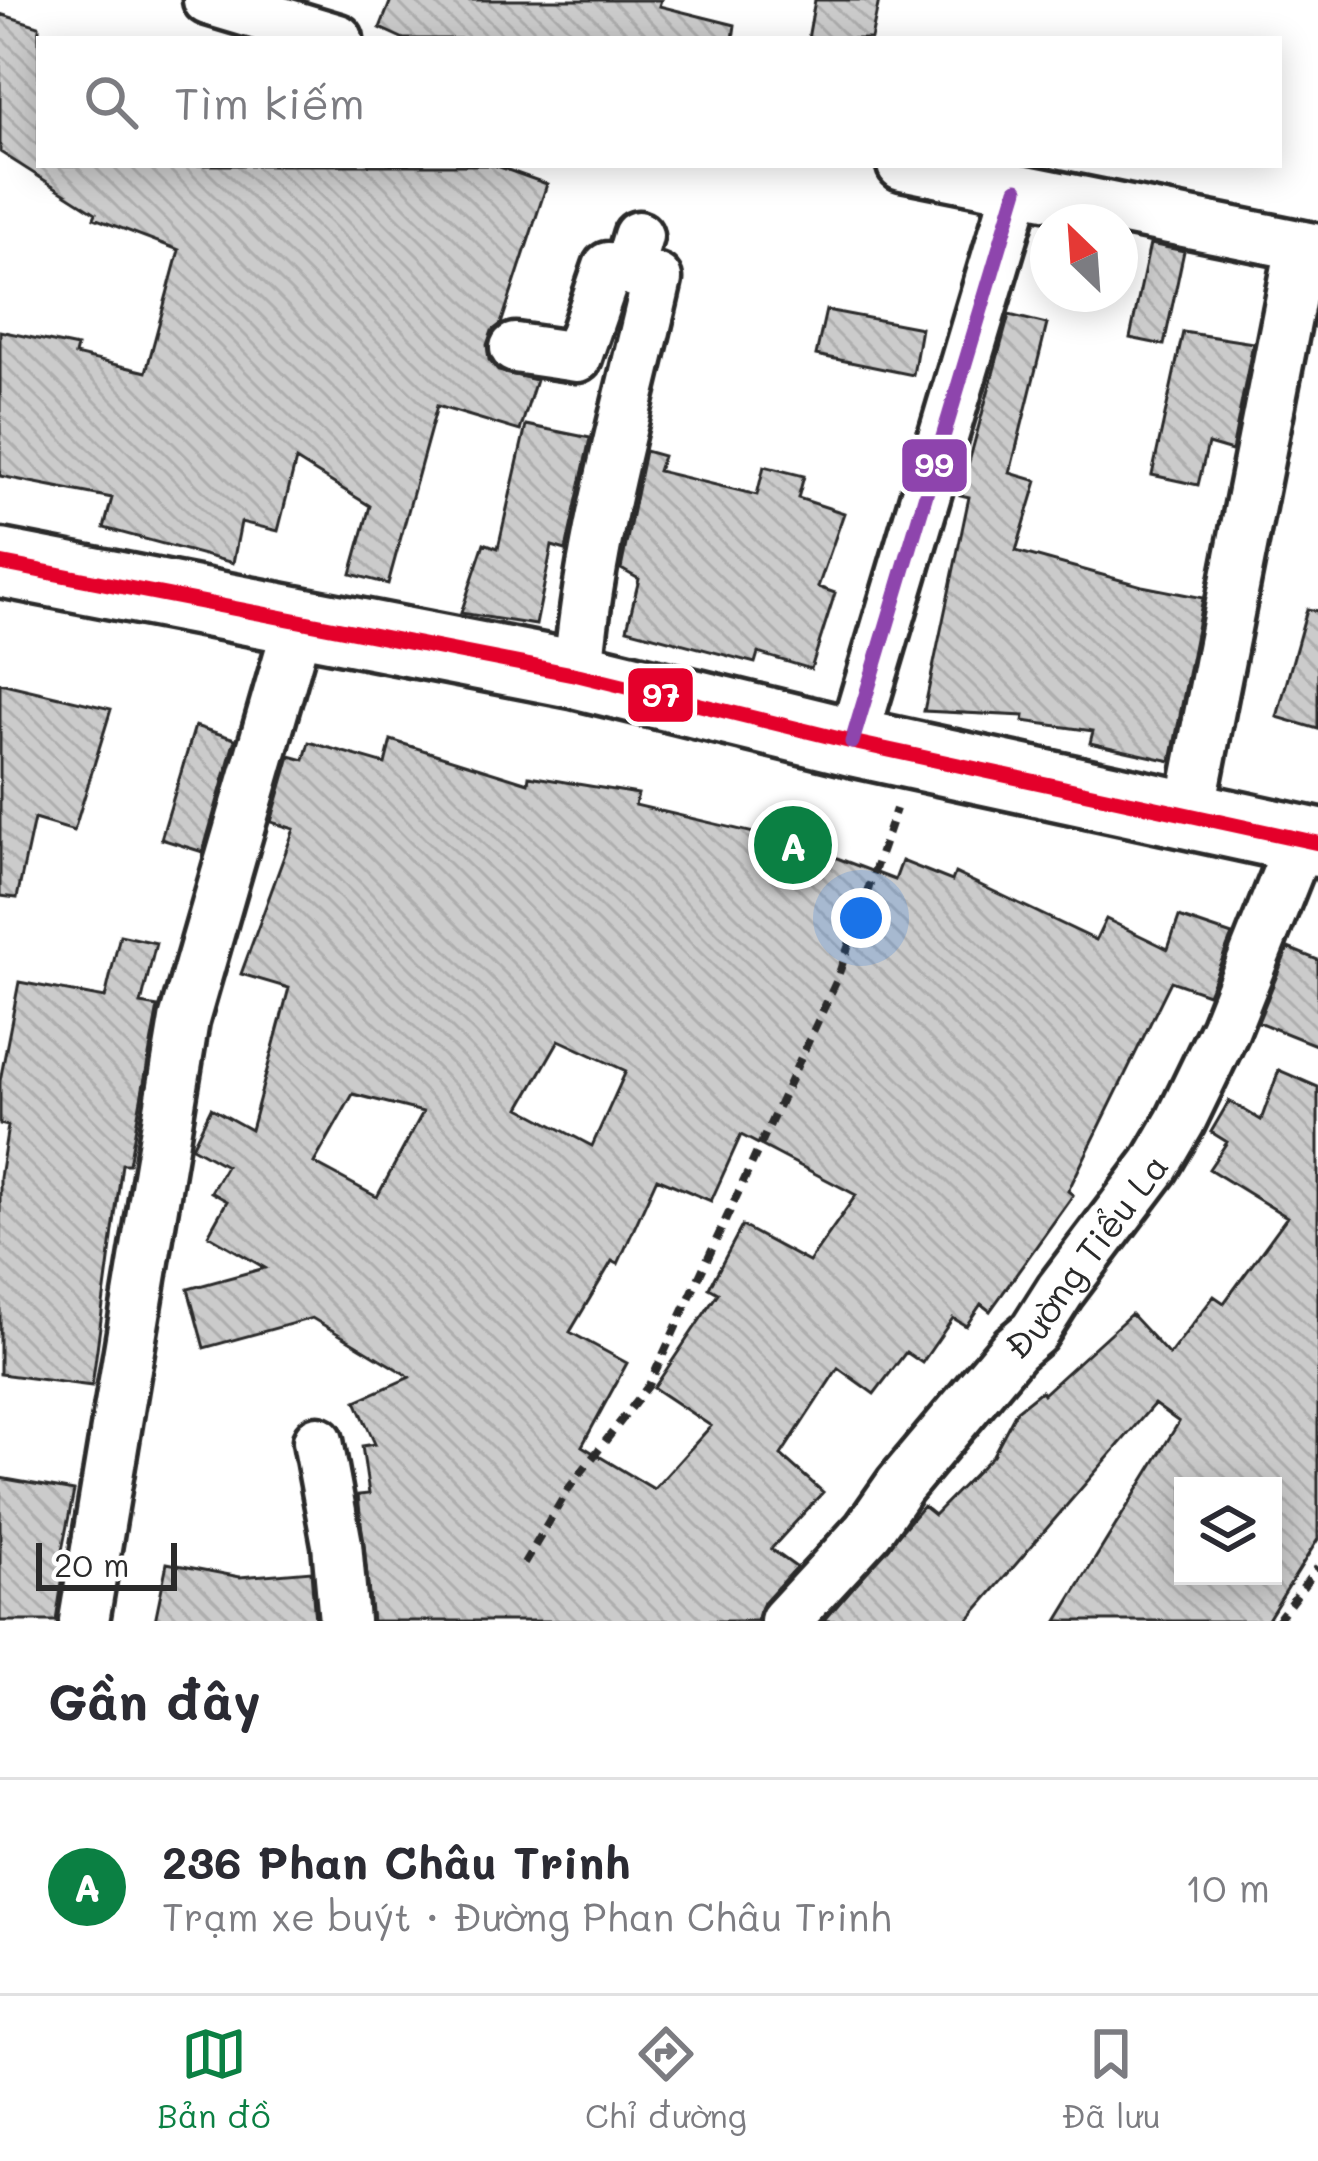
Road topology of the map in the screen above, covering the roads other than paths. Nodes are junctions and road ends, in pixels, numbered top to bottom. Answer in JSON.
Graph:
{"nodes":[{"id":1,"x":208,"y":0,"type":"edge"},
{"id":2,"x":328,"y":36,"type":"edge"},
{"id":3,"x":916,"y":168,"type":"edge"},
{"id":4,"x":1018,"y":189,"type":"junction"},
{"id":5,"x":1310,"y":248,"type":"edge"},
{"id":6,"x":514,"y":348,"type":"dead end"},
{"id":7,"x":0,"y":563,"type":"edge"},
{"id":8,"x":298,"y":621,"type":"junction"},
{"id":9,"x":578,"y":674,"type":"junction"},
{"id":10,"x":879,"y":748,"type":"junction"},
{"id":11,"x":1189,"y":817,"type":"junction"},
{"id":12,"x":1309,"y":841,"type":"edge"},
{"id":13,"x":318,"y":1441,"type":"dead end"},
{"id":14,"x":84,"y":1621,"type":"edge"},
{"id":15,"x":344,"y":1621,"type":"edge"},
{"id":16,"x":784,"y":1621,"type":"edge"}],
"edges":[{"from":1,"to":2,"type":"street"},
{"from":3,"to":4,"type":"street"},
{"from":4,"to":5,"type":"street"},
{"from":4,"to":10,"type":"street"},
{"from":5,"to":11,"type":"street"},
{"from":6,"to":9,"type":"street"},
{"from":7,"to":8,"type":"main road"},
{"from":8,"to":9,"type":"main road"},
{"from":8,"to":14,"type":"street"},
{"from":9,"to":10,"type":"main road"},
{"from":10,"to":11,"type":"main road"},
{"from":11,"to":12,"type":"main road"},
{"from":12,"to":16,"type":"street","name":"Đường Tiểu La"},
{"from":13,"to":15,"type":"street"}]}
